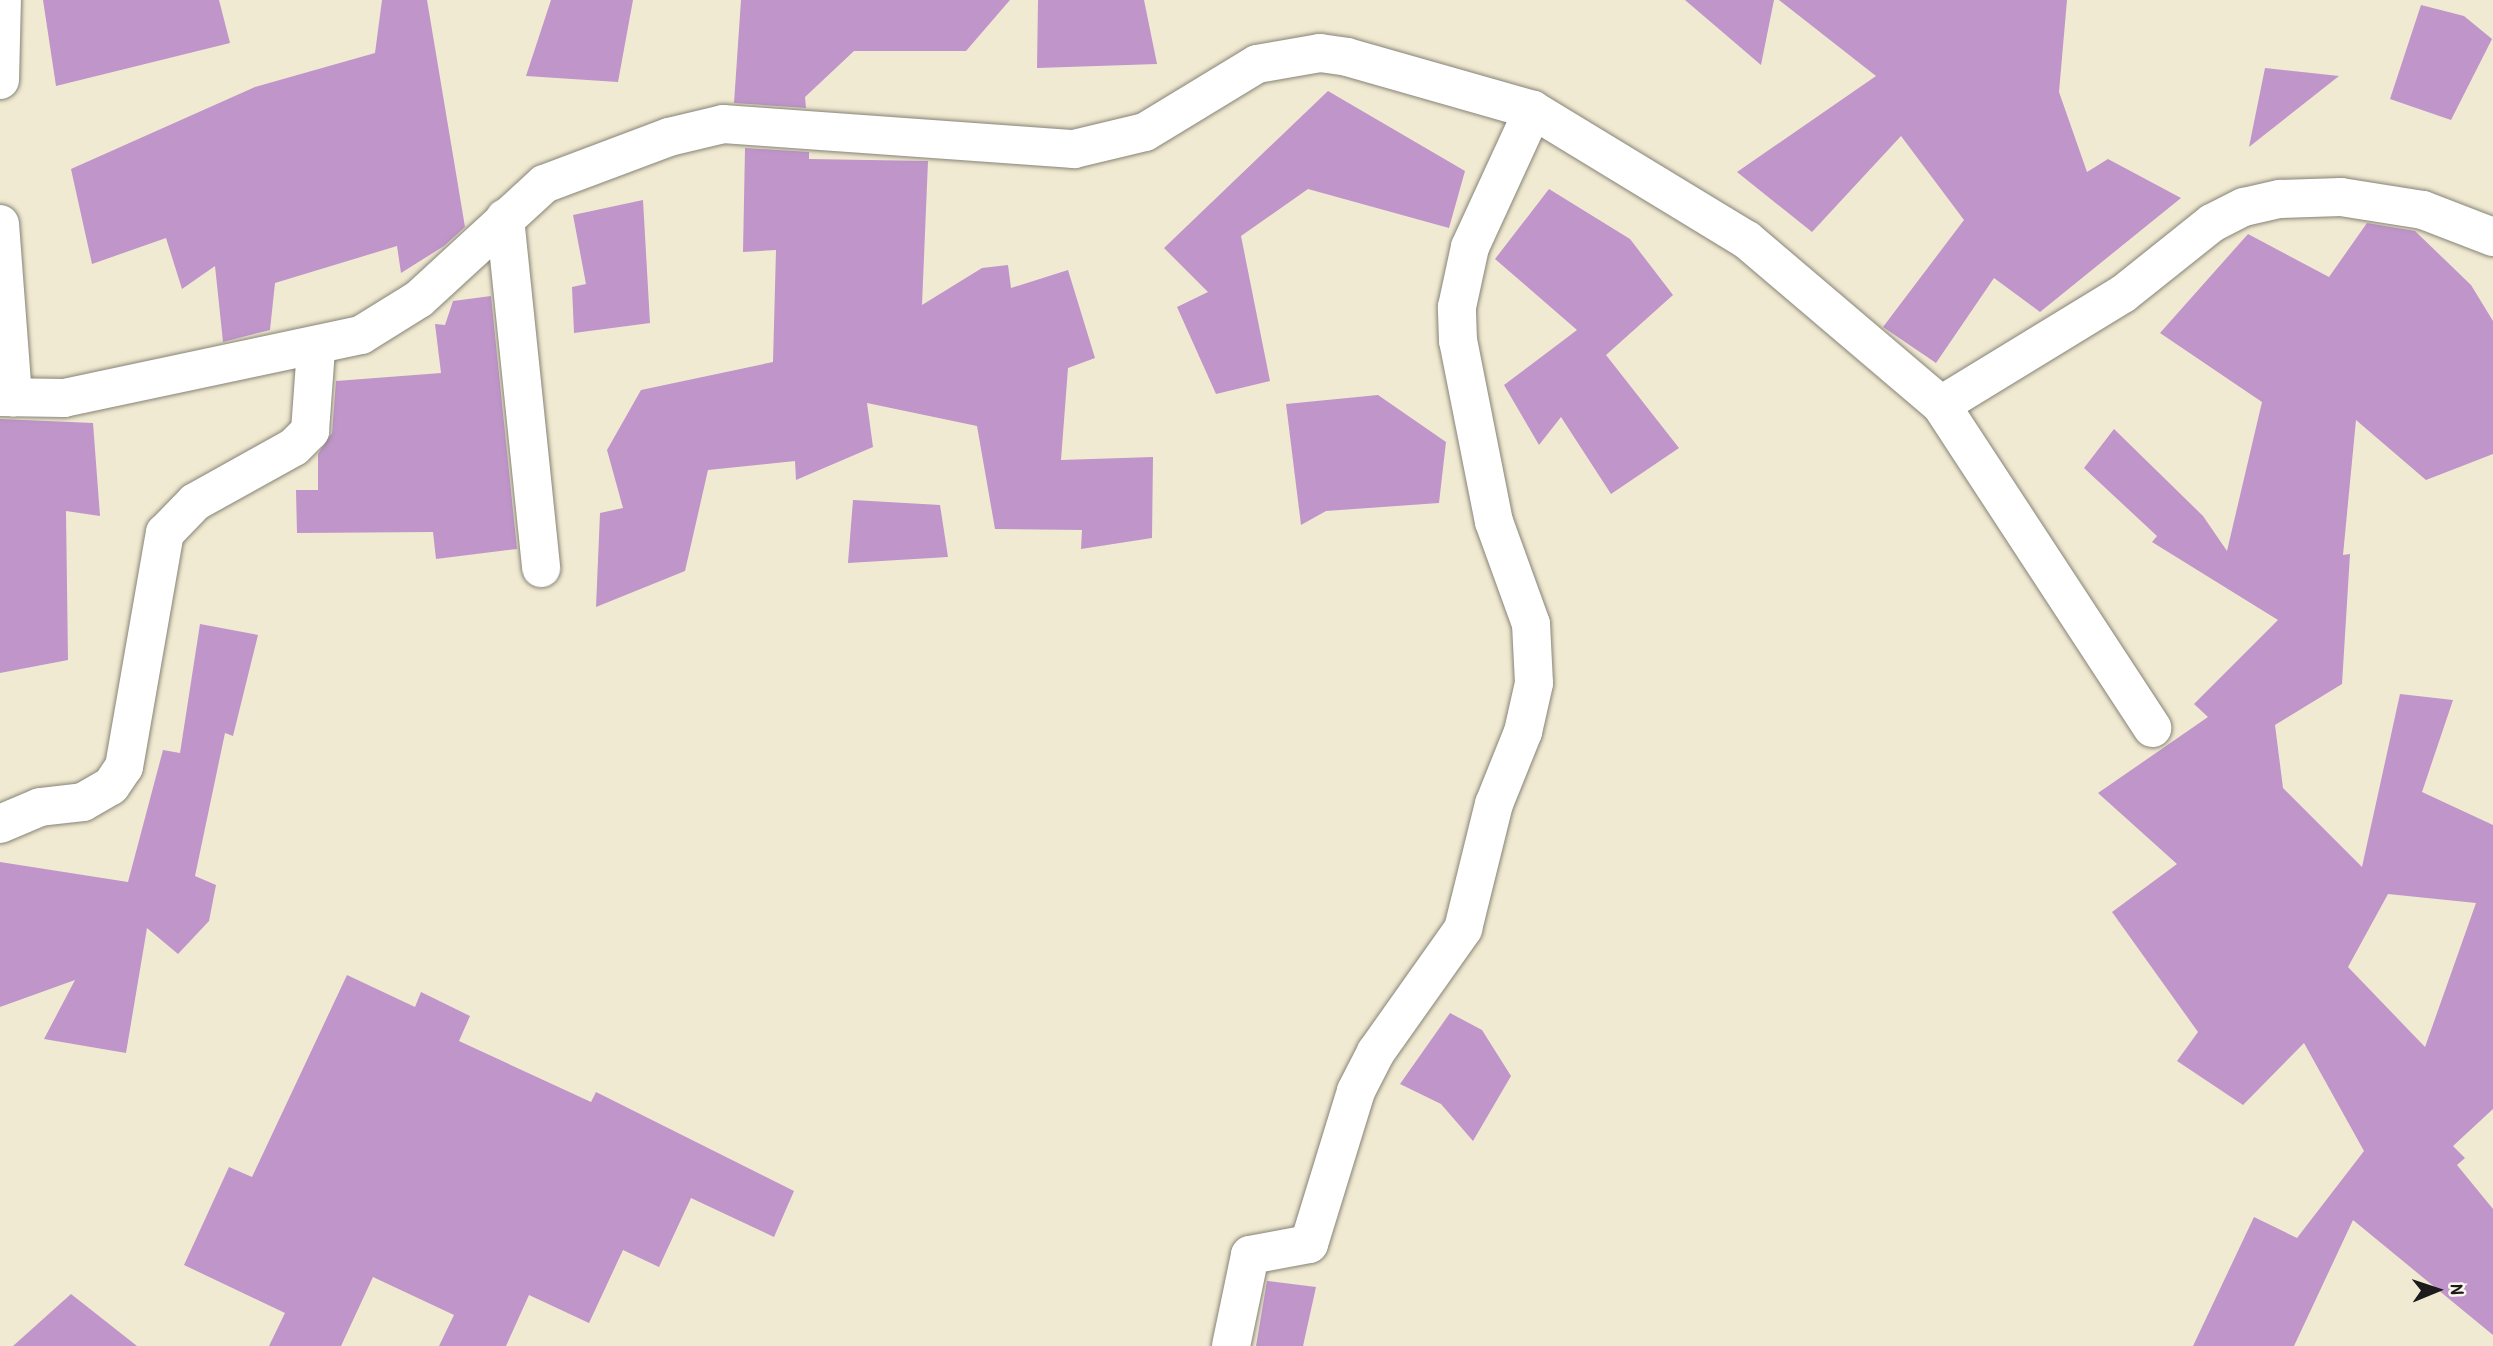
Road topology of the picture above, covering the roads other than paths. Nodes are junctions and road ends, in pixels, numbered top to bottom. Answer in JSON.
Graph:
{"nodes":[{"id":1,"x":2,"y":0,"type":"edge"},
{"id":2,"x":0,"y":80,"type":"edge"},
{"id":3,"x":1533,"y":110,"type":"junction"},
{"id":4,"x":505,"y":218,"type":"junction"},
{"id":5,"x":0,"y":224,"type":"edge"},
{"id":6,"x":2493,"y":237,"type":"edge"},
{"id":7,"x":316,"y":349,"type":"junction"},
{"id":8,"x":6,"y":398,"type":"edge"},
{"id":9,"x":1941,"y":405,"type":"junction"},
{"id":10,"x":541,"y":568,"type":"dead end"},
{"id":11,"x":2152,"y":728,"type":"dead end"},
{"id":12,"x":0,"y":824,"type":"edge"},
{"id":13,"x":1231,"y":1346,"type":"edge"}],
"edges":[{"from":1,"to":2,"type":"street"},
{"from":3,"to":4,"type":"street"},
{"from":3,"to":9,"type":"street"},
{"from":3,"to":13,"type":"street"},
{"from":4,"to":7,"type":"street"},
{"from":4,"to":10,"type":"street"},
{"from":5,"to":8,"type":"street"},
{"from":6,"to":9,"type":"street"},
{"from":7,"to":8,"type":"street"},
{"from":7,"to":12,"type":"street"},
{"from":9,"to":11,"type":"street"}]}
